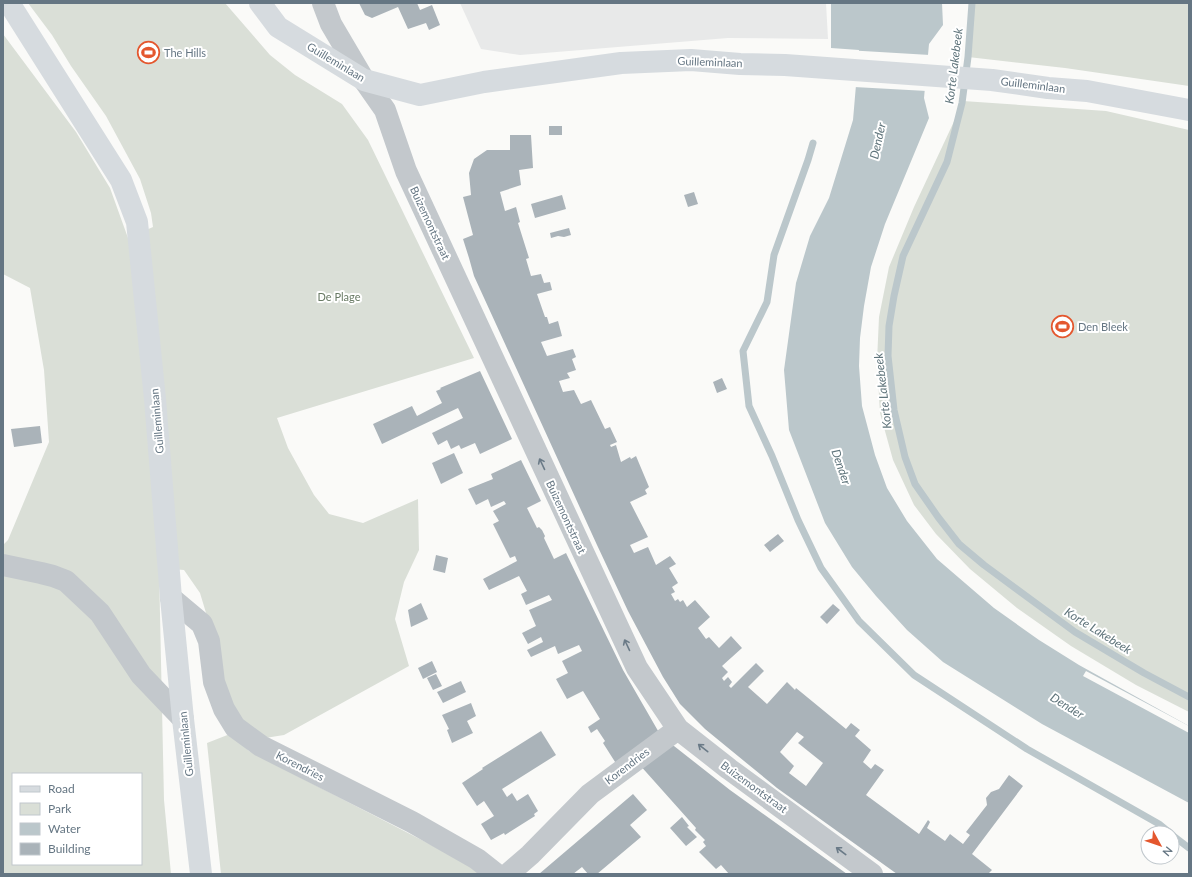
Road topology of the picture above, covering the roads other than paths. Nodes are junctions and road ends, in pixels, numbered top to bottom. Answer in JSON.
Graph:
{"nodes":[{"id":1,"x":9,"y":3,"type":"edge"},
{"id":2,"x":260,"y":3,"type":"edge"},
{"id":3,"x":322,"y":3,"type":"edge"},
{"id":4,"x":364,"y":80,"type":"junction"},
{"id":5,"x":1189,"y":110,"type":"edge"},
{"id":6,"x":3,"y":565,"type":"edge"},
{"id":7,"x":171,"y":598,"type":"junction"},
{"id":8,"x":183,"y":719,"type":"junction"},
{"id":9,"x":678,"y":729,"type":"junction"},
{"id":10,"x":505,"y":873,"type":"edge"},
{"id":11,"x":201,"y":874,"type":"edge"},
{"id":12,"x":872,"y":874,"type":"edge"}],
"edges":[{"from":1,"to":7,"type":"main road","name":"Guilleminlaan"},
{"from":2,"to":4,"type":"main road","name":"Guilleminlaan"},
{"from":3,"to":4,"type":"street","name":"Buizemontstraat"},
{"from":4,"to":5,"type":"main road","name":"Guilleminlaan"},
{"from":9,"to":4,"type":"street","name":"Buizemontstraat","one_way":true},
{"from":6,"to":8,"type":"street"},
{"from":7,"to":8,"type":"main road","name":"Guilleminlaan"},
{"from":7,"to":10,"type":"street","name":"Korendries"},
{"from":8,"to":11,"type":"main road","name":"Guilleminlaan"},
{"from":9,"to":10,"type":"street","name":"Korendries"},
{"from":12,"to":9,"type":"street","name":"Buizemontstraat","one_way":true}]}
